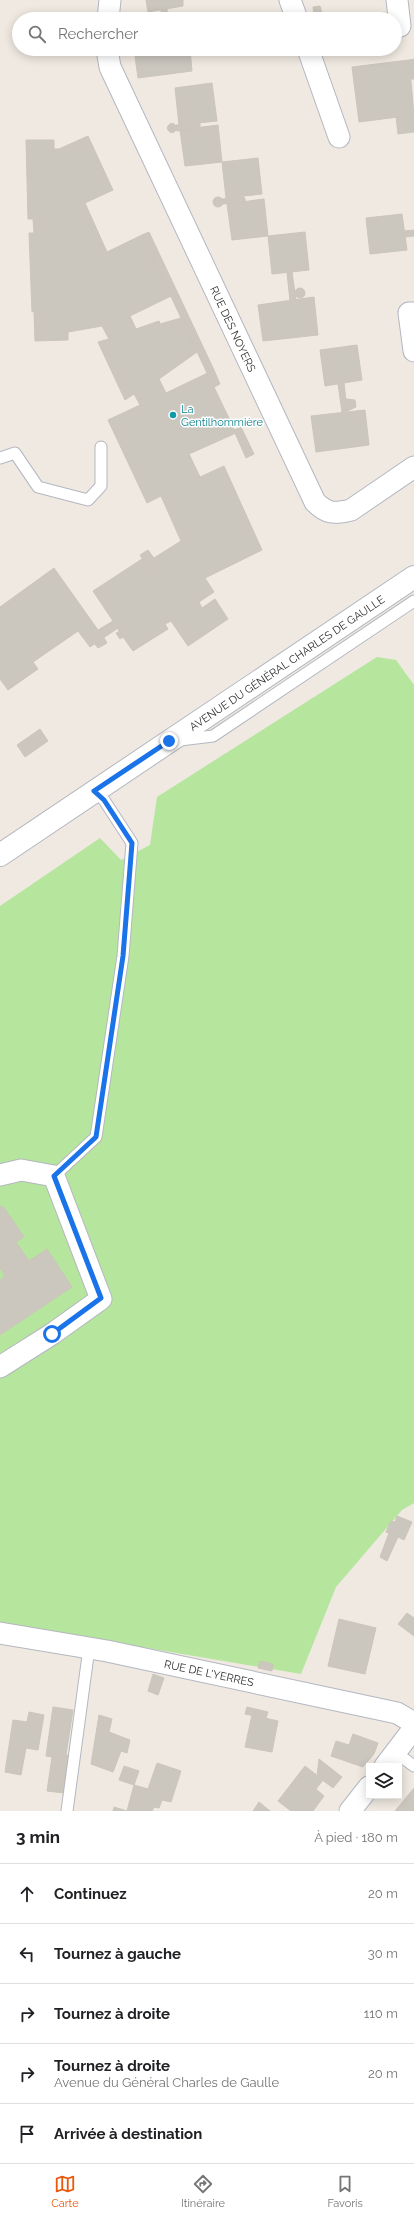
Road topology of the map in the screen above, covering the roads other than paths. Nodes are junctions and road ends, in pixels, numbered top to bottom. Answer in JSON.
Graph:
{"nodes":[{"id":1,"x":110,"y":0,"type":"edge"},
{"id":2,"x":290,"y":0,"type":"edge"},
{"id":3,"x":396,"y":0,"type":"edge"},
{"id":4,"x":109,"y":12,"type":"edge"},
{"id":5,"x":294,"y":12,"type":"edge"},
{"id":6,"x":398,"y":12,"type":"edge"},
{"id":7,"x":109,"y":56,"type":"edge"},
{"id":8,"x":310,"y":56,"type":"edge"},
{"id":9,"x":339,"y":137,"type":"dead end"},
{"id":10,"x":411,"y":313,"type":"edge"},
{"id":11,"x":414,"y":351,"type":"edge"},
{"id":12,"x":101,"y":447,"type":"dead end"},
{"id":13,"x":0,"y":458,"type":"edge"},
{"id":14,"x":414,"y":467,"type":"edge"},
{"id":15,"x":414,"y":577,"type":"edge"},
{"id":16,"x":414,"y":601,"type":"edge"},
{"id":17,"x":169,"y":741,"type":"junction"},
{"id":18,"x":94,"y":791,"type":"junction"},
{"id":19,"x":0,"y":855,"type":"edge"},
{"id":20,"x":0,"y":1175,"type":"edge"},
{"id":21,"x":54,"y":1176,"type":"junction"},
{"id":22,"x":0,"y":1367,"type":"edge"},
{"id":23,"x":0,"y":1633,"type":"edge"},
{"id":24,"x":89,"y":1648,"type":"junction"},
{"id":25,"x":414,"y":1723,"type":"edge"},
{"id":26,"x":414,"y":1728,"type":"edge"},
{"id":27,"x":390,"y":1759,"type":"edge"},
{"id":28,"x":414,"y":1766,"type":"edge"},
{"id":29,"x":366,"y":1791,"type":"edge"},
{"id":30,"x":67,"y":1811,"type":"edge"},
{"id":31,"x":350,"y":1811,"type":"edge"}],
"edges":[{"from":1,"to":4,"type":"street"},
{"from":2,"to":5,"type":"street"},
{"from":3,"to":6,"type":"street"},
{"from":7,"to":14,"type":"street","name":"RUE DES NOYERS"},
{"from":8,"to":9,"type":"street"},
{"from":10,"to":11,"type":"street"},
{"from":12,"to":13,"type":"lane"},
{"from":15,"to":17,"type":"main road","name":"AVENUE DU GÉNÉRAL CHARLES DE GAULLE"},
{"from":16,"to":17,"type":"lane"},
{"from":17,"to":18,"type":"main road","name":"AVENUE DU GÉNÉRAL CHARLES DE GAULLE"},
{"from":18,"to":19,"type":"main road","name":"AVENUE DU GÉNÉRAL CHARLES DE GAULLE"},
{"from":18,"to":21,"type":"lane"},
{"from":20,"to":21,"type":"street"},
{"from":21,"to":22,"type":"street"},
{"from":23,"to":24,"type":"street","name":"RUE DE L'YERRES"},
{"from":24,"to":25,"type":"street","name":"RUE DE L'YERRES"},
{"from":24,"to":30,"type":"lane"},
{"from":26,"to":27,"type":"street"},
{"from":27,"to":28,"type":"lane"},
{"from":29,"to":31,"type":"street"}]}
